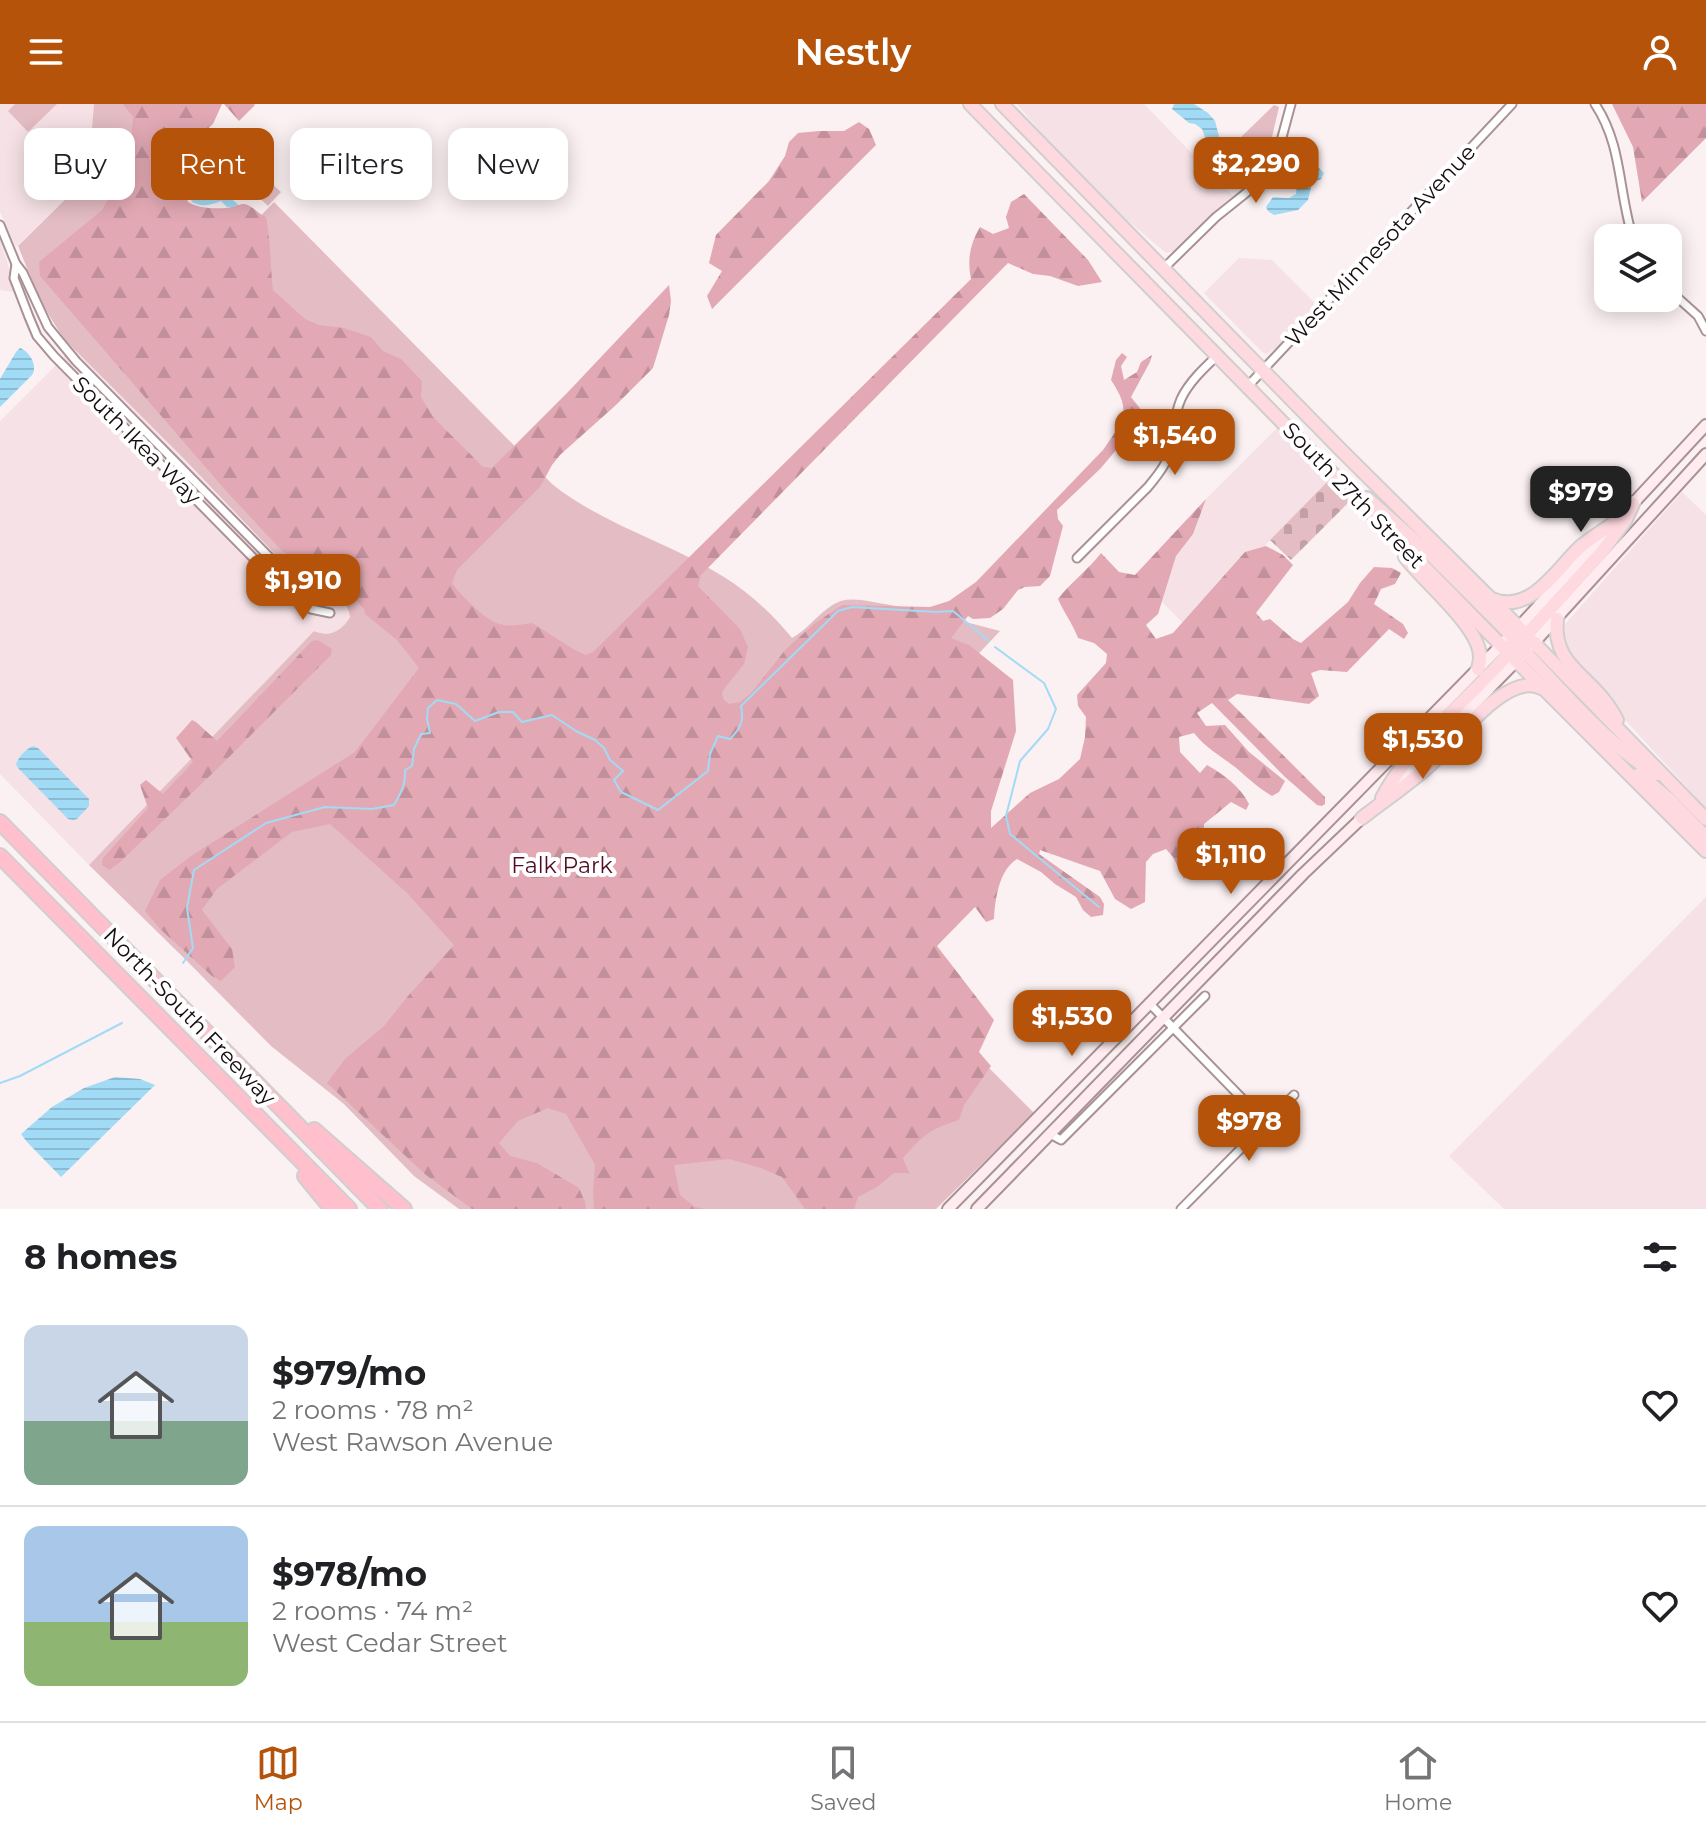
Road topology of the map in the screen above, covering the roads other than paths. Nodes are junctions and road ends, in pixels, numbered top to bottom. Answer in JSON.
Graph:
{"nodes":[{"id":1,"x":970,"y":104,"type":"edge"},
{"id":2,"x":1002,"y":104,"type":"edge"},
{"id":3,"x":1291,"y":104,"type":"edge"},
{"id":4,"x":1512,"y":104,"type":"edge"},
{"id":5,"x":1595,"y":104,"type":"edge"},
{"id":6,"x":1630,"y":224,"type":"edge"},
{"id":7,"x":0,"y":225,"type":"edge"},
{"id":8,"x":16,"y":264,"type":"junction"},
{"id":9,"x":1163,"y":269,"type":"junction"},
{"id":10,"x":1682,"y":301,"type":"edge"},
{"id":11,"x":1702,"y":318,"type":"edge"},
{"id":12,"x":1706,"y":331,"type":"edge"},
{"id":13,"x":1218,"y":355,"type":"junction"},
{"id":14,"x":1263,"y":370,"type":"junction"},
{"id":15,"x":1248,"y":386,"type":"junction"},
{"id":16,"x":1706,"y":425,"type":"edge"},
{"id":17,"x":1706,"y":454,"type":"edge"},
{"id":18,"x":1338,"y":478,"type":"junction"},
{"id":19,"x":1633,"y":504,"type":"junction"},
{"id":20,"x":1380,"y":522,"type":"junction"},
{"id":21,"x":1615,"y":522,"type":"junction"},
{"id":22,"x":1077,"y":558,"type":"dead end"},
{"id":23,"x":296,"y":594,"type":"junction"},
{"id":24,"x":1490,"y":598,"type":"junction"},
{"id":25,"x":330,"y":613,"type":"dead end"},
{"id":26,"x":1557,"y":619,"type":"junction"},
{"id":27,"x":1518,"y":644,"type":"junction"},
{"id":28,"x":1478,"y":669,"type":"junction"},
{"id":29,"x":1544,"y":689,"type":"junction"},
{"id":30,"x":1627,"y":737,"type":"junction"},
{"id":31,"x":1616,"y":761,"type":"junction"},
{"id":32,"x":1667,"y":780,"type":"junction"},
{"id":33,"x":1382,"y":798,"type":"joint"},
{"id":34,"x":1362,"y":818,"type":"junction"},
{"id":35,"x":1706,"y":819,"type":"edge"},
{"id":36,"x":0,"y":822,"type":"edge"},
{"id":37,"x":1706,"y":837,"type":"edge"},
{"id":38,"x":1706,"y":851,"type":"edge"},
{"id":39,"x":0,"y":856,"type":"edge"},
{"id":40,"x":1290,"y":861,"type":"junction"},
{"id":41,"x":1303,"y":874,"type":"junction"},
{"id":42,"x":1205,"y":996,"type":"dead end"},
{"id":43,"x":1150,"y":1004,"type":"junction"},
{"id":44,"x":1163,"y":1018,"type":"junction"},
{"id":45,"x":1173,"y":1028,"type":"junction"},
{"id":46,"x":224,"y":1051,"type":"junction"},
{"id":47,"x":229,"y":1088,"type":"junction"},
{"id":48,"x":1294,"y":1095,"type":"dead end"},
{"id":49,"x":1266,"y":1123,"type":"junction"},
{"id":50,"x":1050,"y":1134,"type":"junction"},
{"id":51,"x":956,"y":1200,"type":"junction"},
{"id":52,"x":332,"y":1209,"type":"edge"},
{"id":53,"x":349,"y":1209,"type":"edge"},
{"id":54,"x":380,"y":1209,"type":"edge"},
{"id":55,"x":404,"y":1209,"type":"edge"},
{"id":56,"x":948,"y":1209,"type":"edge"},
{"id":57,"x":968,"y":1209,"type":"edge"},
{"id":58,"x":977,"y":1209,"type":"edge"},
{"id":59,"x":1181,"y":1209,"type":"edge"}],
"edges":[{"from":1,"to":13,"type":"main road","name":"South 27th Street"},
{"from":2,"to":9,"type":"main road","name":"South 27th Street"},
{"from":3,"to":9,"type":"street"},
{"from":4,"to":14,"type":"street","name":"West Minnesota Avenue"},
{"from":5,"to":6,"type":"street"},
{"from":7,"to":8,"type":"street","name":"South Ikea Way"},
{"from":8,"to":23,"type":"street","name":"South Ikea Way"},
{"from":8,"to":23,"type":"street","name":"South Ikea Way"},
{"from":9,"to":14,"type":"main road","name":"South 27th Street"},
{"from":10,"to":11,"type":"street"},
{"from":11,"to":12,"type":"street"},
{"from":13,"to":15,"type":"main road","name":"South 27th Street"},
{"from":13,"to":22,"type":"street"},
{"from":14,"to":15,"type":"street","name":"West Minnesota Avenue"},
{"from":14,"to":24,"type":"main road","name":"South 27th Street"},
{"from":15,"to":18,"type":"main road","name":"South 27th Street"},
{"from":16,"to":19,"type":"main road"},
{"from":17,"to":26,"type":"main road"},
{"from":18,"to":20,"type":"main road","name":"South 27th Street"},
{"from":18,"to":27,"type":"main road"},
{"from":19,"to":21,"type":"main road"},
{"from":19,"to":27,"type":"main road"},
{"from":20,"to":27,"type":"main road","name":"South 27th Street"},
{"from":20,"to":28,"type":"main road"},
{"from":21,"to":24,"type":"main road"},
{"from":21,"to":27,"type":"main road"},
{"from":23,"to":25,"type":"street","name":"South Ikea Way"},
{"from":24,"to":27,"type":"main road","name":"South 27th Street"},
{"from":26,"to":27,"type":"main road"},
{"from":26,"to":30,"type":"main road"},
{"from":27,"to":28,"type":"main road"},
{"from":27,"to":29,"type":"main road","name":"South 27th Street"},
{"from":27,"to":30,"type":"main road","name":"South 27th Street"},
{"from":27,"to":32,"type":"main road"},
{"from":27,"to":33,"type":"main road"},
{"from":28,"to":40,"type":"main road"},
{"from":29,"to":31,"type":"main road","name":"South 27th Street"},
{"from":29,"to":34,"type":"main road"},
{"from":30,"to":32,"type":"main road","name":"South 27th Street"},
{"from":31,"to":37,"type":"main road"},
{"from":31,"to":38,"type":"main road","name":"South 27th Street"},
{"from":32,"to":35,"type":"main road","name":"South 27th Street"},
{"from":33,"to":34,"type":"main road"},
{"from":34,"to":41,"type":"main road"},
{"from":36,"to":46,"type":"highway","name":"North-South Freeway"},
{"from":39,"to":47,"type":"highway","name":"North-South Freeway"},
{"from":40,"to":41,"type":"main road"},
{"from":40,"to":43,"type":"main road"},
{"from":41,"to":44,"type":"main road"},
{"from":42,"to":45,"type":"street"},
{"from":43,"to":44,"type":"street"},
{"from":43,"to":51,"type":"main road"},
{"from":44,"to":45,"type":"street"},
{"from":44,"to":50,"type":"main road"},
{"from":45,"to":49,"type":"street"},
{"from":45,"to":50,"type":"street"},
{"from":46,"to":54,"type":"highway","name":"North-South Freeway"},
{"from":46,"to":55,"type":"highway"},
{"from":47,"to":52,"type":"highway"},
{"from":47,"to":53,"type":"highway","name":"North-South Freeway"},
{"from":48,"to":49,"type":"street"},
{"from":49,"to":59,"type":"street"},
{"from":50,"to":58,"type":"main road"},
{"from":51,"to":56,"type":"main road"},
{"from":51,"to":57,"type":"main road"}]}
